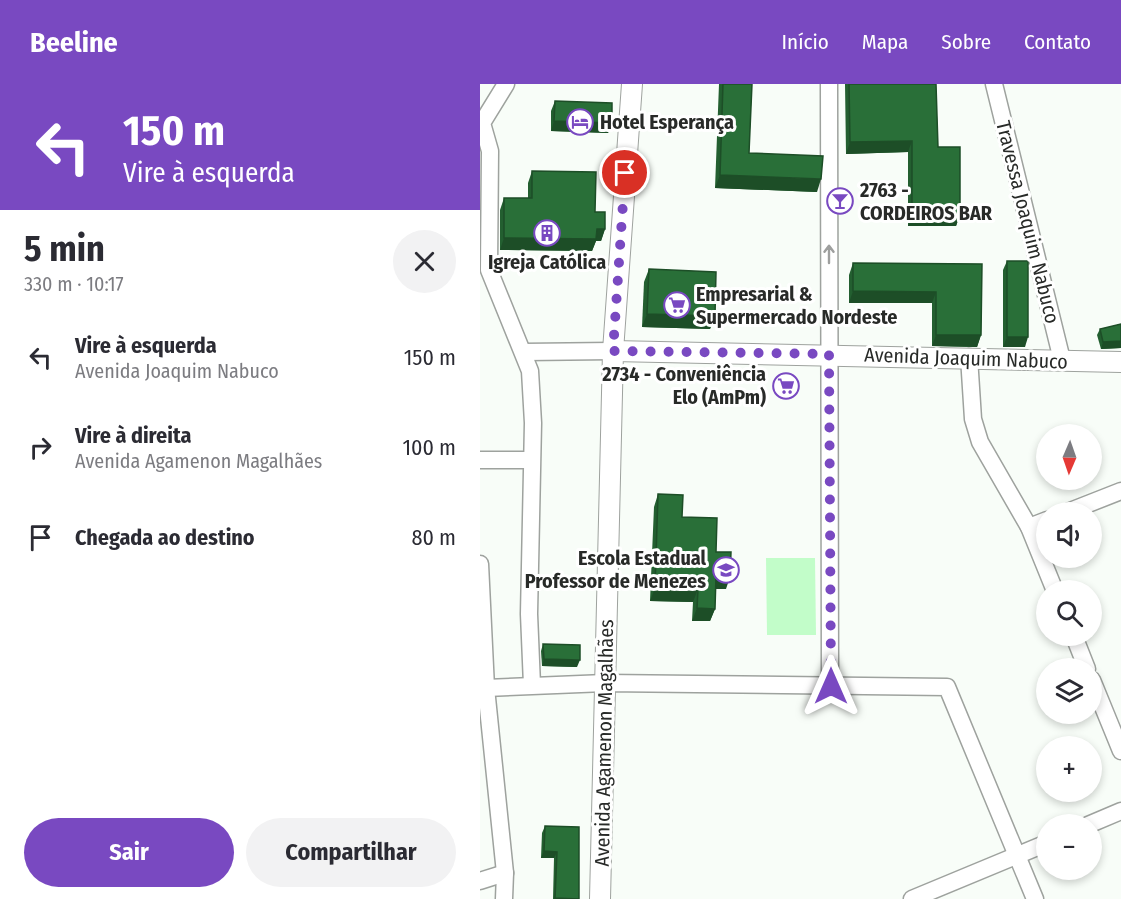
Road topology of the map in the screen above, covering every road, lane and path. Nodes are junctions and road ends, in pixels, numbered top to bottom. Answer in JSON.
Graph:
{"nodes":[{"id":1,"x":506,"y":84,"type":"edge"},
{"id":2,"x":632,"y":84,"type":"edge"},
{"id":3,"x":830,"y":84,"type":"edge"},
{"id":4,"x":994,"y":84,"type":"edge"},
{"id":5,"x":481,"y":122,"type":"edge"},
{"id":6,"x":613,"y":351,"type":"junction"},
{"id":7,"x":524,"y":352,"type":"junction"},
{"id":8,"x":829,"y":354,"type":"junction"},
{"id":9,"x":969,"y":357,"type":"junction"},
{"id":10,"x":1062,"y":360,"type":"junction"},
{"id":11,"x":1121,"y":362,"type":"edge"},
{"id":12,"x":480,"y":460,"type":"edge"},
{"id":13,"x":531,"y":460,"type":"junction"},
{"id":14,"x":1121,"y":491,"type":"edge"},
{"id":15,"x":1093,"y":502,"type":"edge"},
{"id":16,"x":1036,"y":524,"type":"edge"},
{"id":17,"x":1029,"y":527,"type":"junction"},
{"id":18,"x":480,"y":564,"type":"edge"},
{"id":19,"x":480,"y":570,"type":"edge"},
{"id":20,"x":1051,"y":580,"type":"edge"},
{"id":21,"x":605,"y":683,"type":"junction"},
{"id":22,"x":532,"y":685,"type":"junction"},
{"id":23,"x":831,"y":686,"type":"junction"},
{"id":24,"x":486,"y":688,"type":"junction"},
{"id":25,"x":1102,"y":704,"type":"edge"},
{"id":26,"x":1121,"y":751,"type":"edge"},
{"id":27,"x":1121,"y":811,"type":"edge"},
{"id":28,"x":1102,"y":819,"type":"edge"},
{"id":29,"x":1036,"y":848,"type":"edge"},
{"id":30,"x":1018,"y":855,"type":"junction"},
{"id":31,"x":505,"y":873,"type":"junction"},
{"id":32,"x":480,"y":881,"type":"edge"},
{"id":33,"x":504,"y":899,"type":"edge"},
{"id":34,"x":600,"y":899,"type":"edge"},
{"id":35,"x":912,"y":899,"type":"edge"},
{"id":36,"x":1035,"y":899,"type":"edge"}],
"edges":[{"from":1,"to":5,"type":"street"},
{"from":2,"to":6,"type":"main road","name":"Avenida Agamenon Magalhães"},
{"from":8,"to":3,"type":"street","one_way":true},
{"from":4,"to":10,"type":"street","name":"Travessa Joaquim Nabuco"},
{"from":5,"to":7,"type":"street"},
{"from":6,"to":7,"type":"street","name":"Avenida Joaquim Nabuco"},
{"from":6,"to":8,"type":"main road","name":"Avenida Joaquim Nabuco"},
{"from":6,"to":21,"type":"main road","name":"Avenida Agamenon Magalhães"},
{"from":7,"to":13,"type":"street"},
{"from":8,"to":9,"type":"main road","name":"Avenida Joaquim Nabuco"},
{"from":8,"to":23,"type":"street"},
{"from":9,"to":10,"type":"main road","name":"Avenida Joaquim Nabuco"},
{"from":9,"to":17,"type":"street"},
{"from":10,"to":11,"type":"main road","name":"Avenida Joaquim Nabuco"},
{"from":12,"to":13,"type":"street"},
{"from":13,"to":22,"type":"street"},
{"from":14,"to":15,"type":"street"},
{"from":16,"to":17,"type":"street"},
{"from":17,"to":20,"type":"street"},
{"from":18,"to":19,"type":"street"},
{"from":19,"to":24,"type":"street"},
{"from":21,"to":22,"type":"street"},
{"from":21,"to":23,"type":"street"},
{"from":21,"to":34,"type":"main road","name":"Avenida Agamenon Magalhães"},
{"from":22,"to":24,"type":"street"},
{"from":23,"to":30,"type":"street"},
{"from":24,"to":31,"type":"street"},
{"from":25,"to":26,"type":"street"},
{"from":27,"to":28,"type":"street"},
{"from":29,"to":30,"type":"street"},
{"from":30,"to":35,"type":"street"},
{"from":30,"to":36,"type":"street"},
{"from":31,"to":32,"type":"street"},
{"from":31,"to":33,"type":"street"}]}
